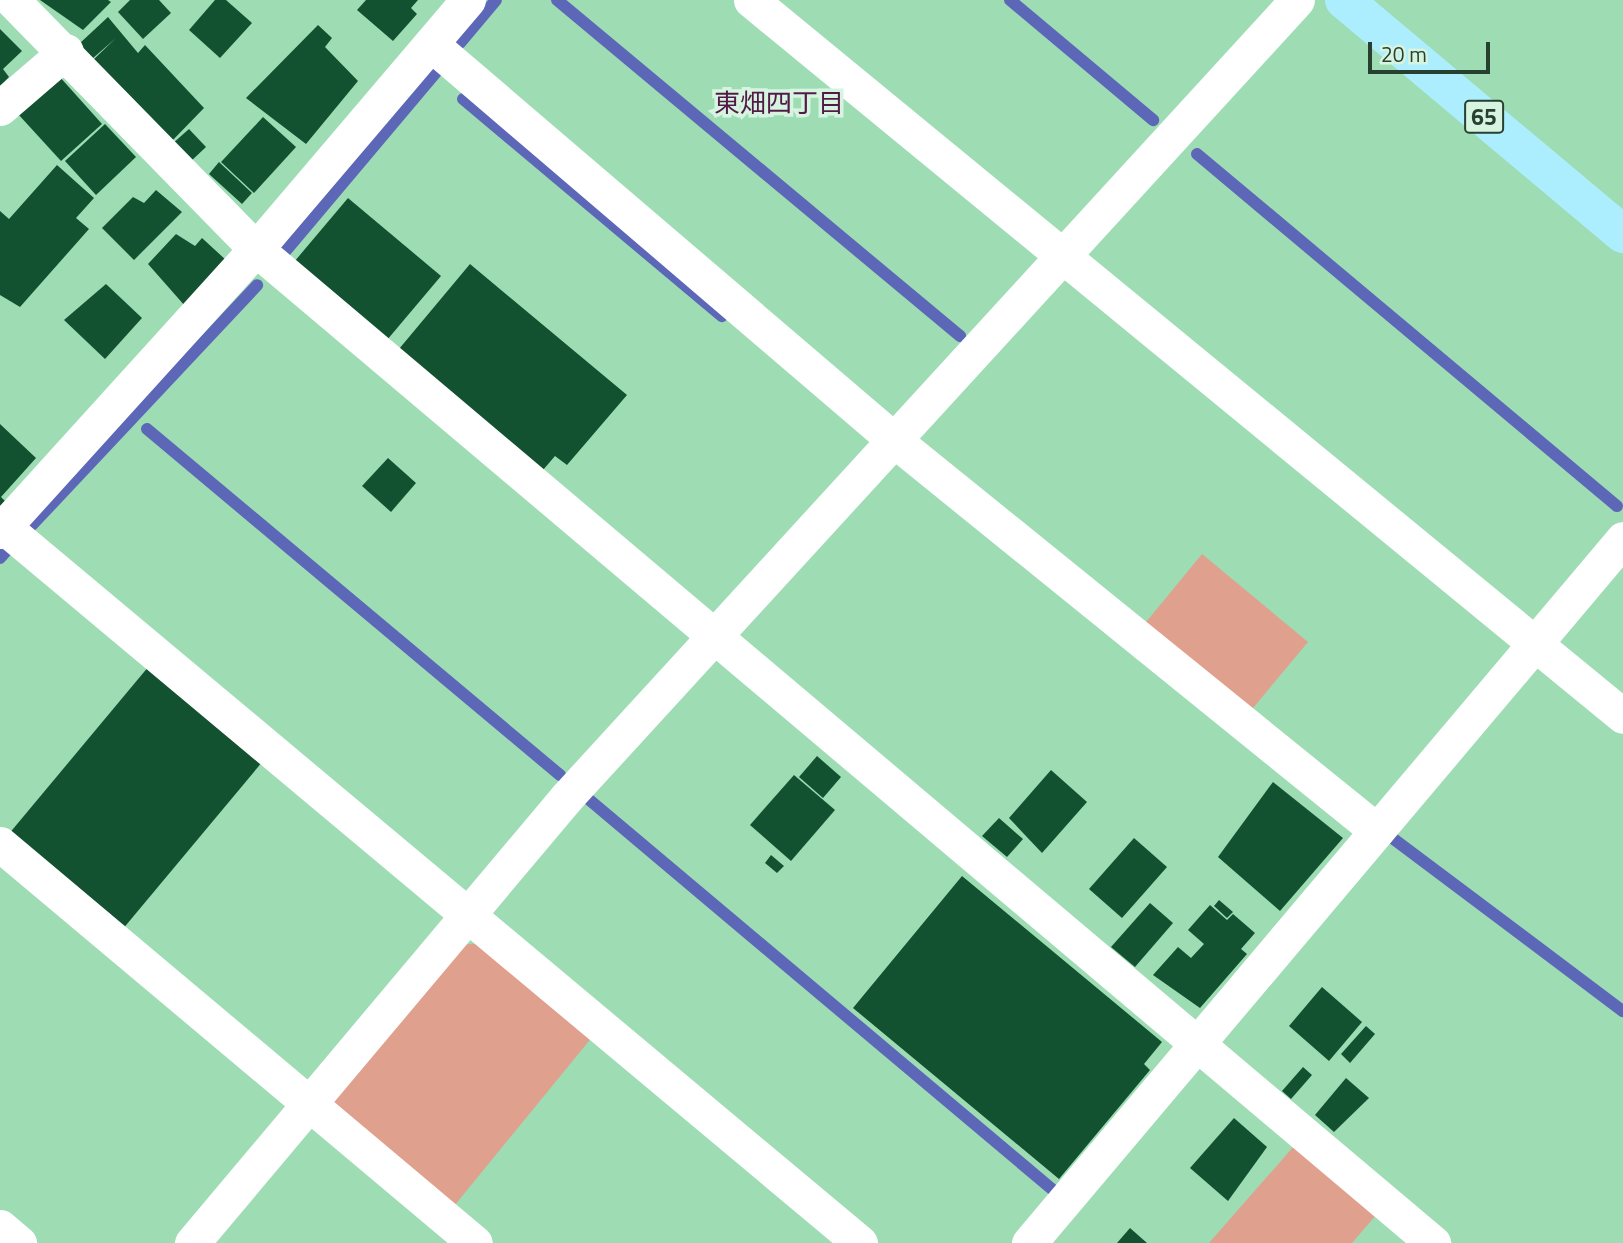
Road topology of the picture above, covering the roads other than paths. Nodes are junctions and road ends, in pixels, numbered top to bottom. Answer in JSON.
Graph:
{"nodes":[{"id":1,"x":12,"y":0,"type":"edge"},
{"id":2,"x":468,"y":0,"type":"edge"},
{"id":3,"x":751,"y":0,"type":"edge"},
{"id":4,"x":1297,"y":0,"type":"edge"},
{"id":5,"x":1344,"y":0,"type":"edge"},
{"id":6,"x":431,"y":44,"type":"junction"},
{"id":7,"x":66,"y":51,"type":"junction"},
{"id":8,"x":0,"y":108,"type":"edge"},
{"id":9,"x":1623,"y":234,"type":"edge"},
{"id":10,"x":256,"y":249,"type":"junction"},
{"id":11,"x":1063,"y":256,"type":"junction"},
{"id":12,"x":894,"y":440,"type":"junction"},
{"id":13,"x":2,"y":529,"type":"edge"},
{"id":14,"x":1623,"y":539,"type":"edge"},
{"id":15,"x":711,"y":639,"type":"junction"},
{"id":16,"x":1536,"y":642,"type":"junction"},
{"id":17,"x":1623,"y":716,"type":"edge"},
{"id":18,"x":1377,"y":831,"type":"junction"},
{"id":19,"x":0,"y":844,"type":"edge"},
{"id":20,"x":468,"y":915,"type":"junction"},
{"id":21,"x":1198,"y":1044,"type":"junction"},
{"id":22,"x":309,"y":1104,"type":"junction"},
{"id":23,"x":0,"y":1227,"type":"edge"},
{"id":24,"x":19,"y":1243,"type":"edge"},
{"id":25,"x":192,"y":1243,"type":"edge"},
{"id":26,"x":475,"y":1243,"type":"edge"},
{"id":27,"x":860,"y":1243,"type":"edge"},
{"id":28,"x":1029,"y":1243,"type":"edge"},
{"id":29,"x":1433,"y":1243,"type":"edge"}],
"edges":[{"from":1,"to":7,"type":"street"},
{"from":2,"to":6,"type":"street"},
{"from":3,"to":11,"type":"street"},
{"from":4,"to":11,"type":"street"},
{"from":5,"to":9,"type":"main road","number":"65"},
{"from":6,"to":10,"type":"street"},
{"from":6,"to":12,"type":"street"},
{"from":7,"to":8,"type":"street"},
{"from":7,"to":10,"type":"street"},
{"from":10,"to":13,"type":"street"},
{"from":10,"to":15,"type":"street"},
{"from":11,"to":12,"type":"street"},
{"from":11,"to":16,"type":"street"},
{"from":12,"to":15,"type":"street"},
{"from":12,"to":18,"type":"street"},
{"from":13,"to":20,"type":"street"},
{"from":14,"to":16,"type":"street"},
{"from":15,"to":20,"type":"street"},
{"from":15,"to":21,"type":"street"},
{"from":16,"to":17,"type":"street"},
{"from":16,"to":18,"type":"street"},
{"from":18,"to":21,"type":"street"},
{"from":19,"to":22,"type":"street"},
{"from":20,"to":22,"type":"street"},
{"from":20,"to":27,"type":"street"},
{"from":21,"to":28,"type":"street"},
{"from":21,"to":29,"type":"street"},
{"from":22,"to":25,"type":"street"},
{"from":22,"to":26,"type":"street"},
{"from":23,"to":24,"type":"street"}]}
